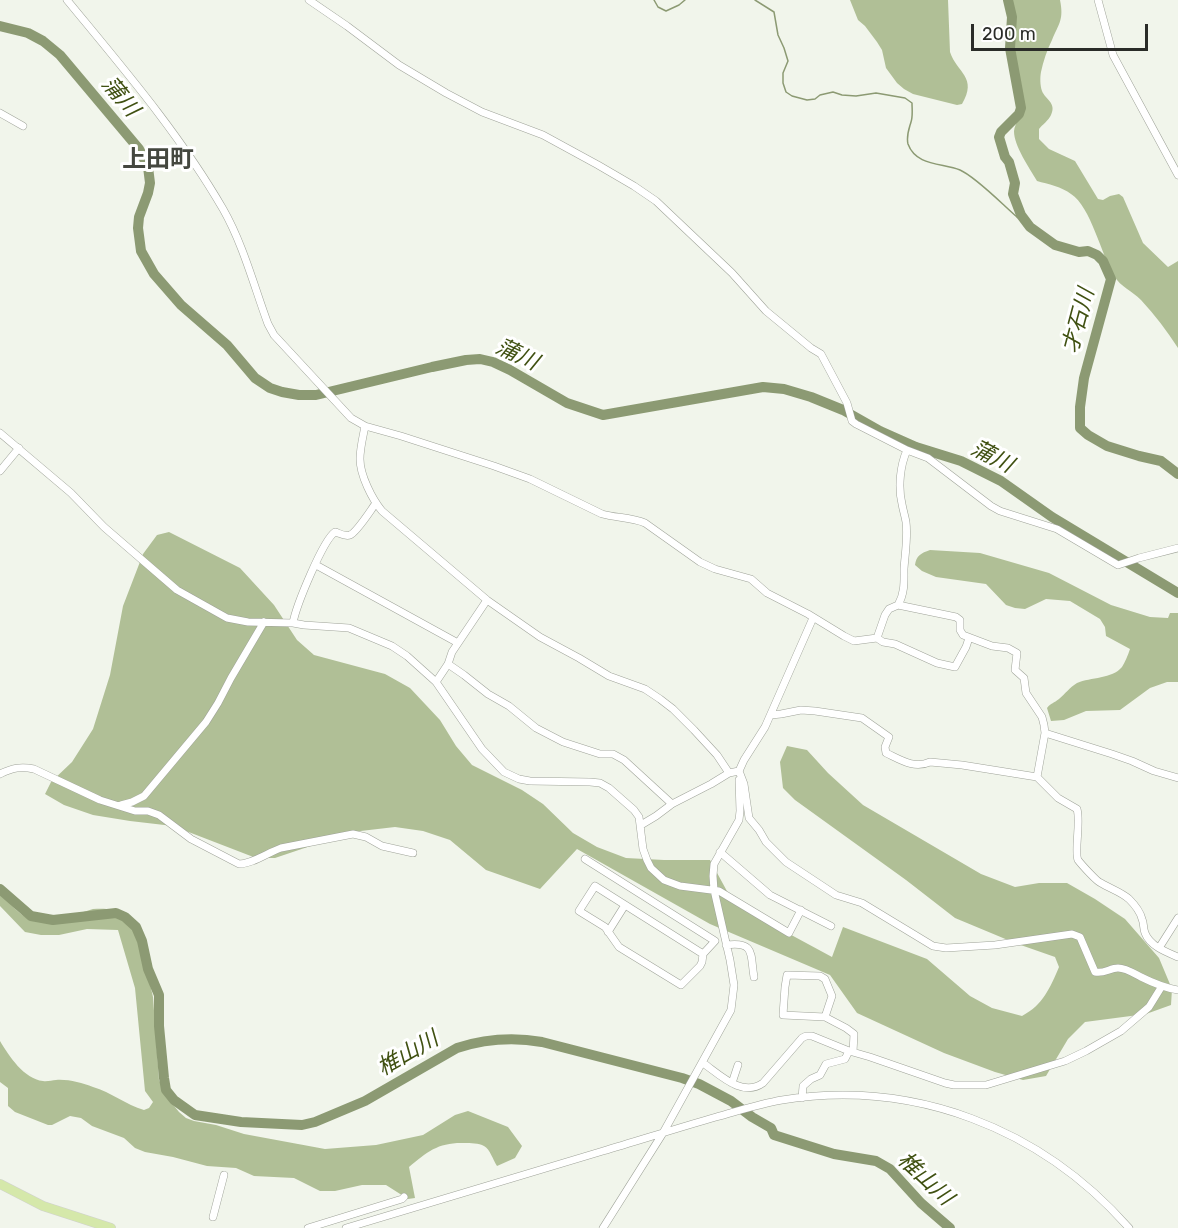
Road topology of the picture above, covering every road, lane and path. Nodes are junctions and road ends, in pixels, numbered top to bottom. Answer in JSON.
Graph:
{"nodes":[{"id":1,"x":67,"y":0,"type":"edge"},
{"id":2,"x":309,"y":0,"type":"edge"},
{"id":3,"x":1098,"y":0,"type":"edge"},
{"id":4,"x":0,"y":112,"type":"edge"},
{"id":5,"x":23,"y":126,"type":"dead end"},
{"id":6,"x":1178,"y":175,"type":"edge"},
{"id":7,"x":365,"y":426,"type":"junction"},
{"id":8,"x":0,"y":433,"type":"edge"},
{"id":9,"x":18,"y":448,"type":"junction"},
{"id":10,"x":907,"y":450,"type":"junction"},
{"id":11,"x":0,"y":471,"type":"edge"},
{"id":12,"x":376,"y":503,"type":"junction"},
{"id":13,"x":1178,"y":548,"type":"edge"},
{"id":14,"x":316,"y":565,"type":"junction"},
{"id":15,"x":487,"y":600,"type":"junction"},
{"id":16,"x":898,"y":604,"type":"junction"},
{"id":17,"x":813,"y":618,"type":"junction"},
{"id":18,"x":264,"y":622,"type":"junction"},
{"id":19,"x":293,"y":623,"type":"junction"},
{"id":20,"x":877,"y":638,"type":"junction"},
{"id":21,"x":969,"y":638,"type":"junction"},
{"id":22,"x":458,"y":643,"type":"junction"},
{"id":23,"x":448,"y":664,"type":"junction"},
{"id":24,"x":436,"y":682,"type":"junction"},
{"id":25,"x":771,"y":715,"type":"junction"},
{"id":26,"x":1045,"y":733,"type":"junction"},
{"id":27,"x":739,"y":771,"type":"junction"},
{"id":28,"x":729,"y":773,"type":"junction"},
{"id":29,"x":0,"y":774,"type":"edge"},
{"id":30,"x":1037,"y":777,"type":"junction"},
{"id":31,"x":1178,"y":778,"type":"edge"},
{"id":32,"x":672,"y":804,"type":"junction"},
{"id":33,"x":117,"y":805,"type":"junction"},
{"id":34,"x":641,"y":825,"type":"junction"},
{"id":35,"x":720,"y":852,"type":"junction"},
{"id":36,"x":413,"y":853,"type":"dead end"},
{"id":37,"x":585,"y":859,"type":"dead end"},
{"id":38,"x":714,"y":890,"type":"junction"},
{"id":39,"x":625,"y":905,"type":"junction"},
{"id":40,"x":801,"y":910,"type":"junction"},
{"id":41,"x":1178,"y":918,"type":"edge"},
{"id":42,"x":831,"y":926,"type":"dead end"},
{"id":43,"x":608,"y":932,"type":"junction"},
{"id":44,"x":715,"y":941,"type":"junction"},
{"id":45,"x":725,"y":942,"type":"junction"},
{"id":46,"x":1159,"y":948,"type":"junction"},
{"id":47,"x":703,"y":954,"type":"junction"},
{"id":48,"x":1178,"y":957,"type":"edge"},
{"id":49,"x":754,"y":977,"type":"dead end"},
{"id":50,"x":1162,"y":987,"type":"junction"},
{"id":51,"x":1178,"y":990,"type":"edge"},
{"id":52,"x":825,"y":1017,"type":"junction"},
{"id":53,"x":851,"y":1052,"type":"junction"},
{"id":54,"x":701,"y":1065,"type":"junction"},
{"id":55,"x":738,"y":1065,"type":"dead end"},
{"id":56,"x":732,"y":1083,"type":"junction"},
{"id":57,"x":802,"y":1098,"type":"junction"},
{"id":58,"x":663,"y":1133,"type":"junction"},
{"id":59,"x":224,"y":1175,"type":"dead end"},
{"id":60,"x":0,"y":1184,"type":"edge"},
{"id":61,"x":404,"y":1197,"type":"dead end"},
{"id":62,"x":213,"y":1217,"type":"dead end"},
{"id":63,"x":111,"y":1228,"type":"edge"},
{"id":64,"x":308,"y":1228,"type":"edge"},
{"id":65,"x":346,"y":1228,"type":"edge"},
{"id":66,"x":603,"y":1228,"type":"edge"},
{"id":67,"x":1129,"y":1228,"type":"edge"}],
"edges":[{"from":1,"to":7,"type":"street"},
{"from":2,"to":10,"type":"street"},
{"from":3,"to":6,"type":"street"},
{"from":4,"to":5,"type":"street"},
{"from":7,"to":12,"type":"street"},
{"from":7,"to":17,"type":"street"},
{"from":8,"to":9,"type":"street"},
{"from":9,"to":11,"type":"street"},
{"from":9,"to":18,"type":"street"},
{"from":10,"to":13,"type":"street"},
{"from":10,"to":16,"type":"street"},
{"from":12,"to":14,"type":"street"},
{"from":12,"to":15,"type":"street"},
{"from":14,"to":19,"type":"street"},
{"from":14,"to":22,"type":"street"},
{"from":15,"to":22,"type":"street"},
{"from":15,"to":28,"type":"street"},
{"from":16,"to":20,"type":"street"},
{"from":16,"to":21,"type":"street"},
{"from":17,"to":20,"type":"street"},
{"from":17,"to":25,"type":"street"},
{"from":18,"to":19,"type":"street"},
{"from":18,"to":33,"type":"street"},
{"from":19,"to":24,"type":"street"},
{"from":20,"to":21,"type":"street"},
{"from":21,"to":26,"type":"street"},
{"from":22,"to":23,"type":"street"},
{"from":23,"to":24,"type":"street"},
{"from":23,"to":32,"type":"street"},
{"from":24,"to":34,"type":"street"},
{"from":25,"to":27,"type":"street"},
{"from":25,"to":30,"type":"street"},
{"from":26,"to":30,"type":"street"},
{"from":26,"to":31,"type":"street"},
{"from":27,"to":28,"type":"street"},
{"from":27,"to":35,"type":"street"},
{"from":27,"to":50,"type":"street"},
{"from":28,"to":32,"type":"street"},
{"from":29,"to":33,"type":"street"},
{"from":30,"to":46,"type":"street"},
{"from":32,"to":34,"type":"street"},
{"from":33,"to":36,"type":"street"},
{"from":34,"to":38,"type":"street"},
{"from":35,"to":38,"type":"street"},
{"from":35,"to":40,"type":"street"},
{"from":37,"to":44,"type":"street"},
{"from":38,"to":40,"type":"street"},
{"from":38,"to":45,"type":"street"},
{"from":39,"to":43,"type":"street"},
{"from":39,"to":43,"type":"street"},
{"from":39,"to":47,"type":"street"},
{"from":40,"to":42,"type":"street"},
{"from":41,"to":46,"type":"street"},
{"from":43,"to":47,"type":"street"},
{"from":44,"to":45,"type":"street"},
{"from":44,"to":47,"type":"street"},
{"from":45,"to":49,"type":"street"},
{"from":45,"to":54,"type":"street"},
{"from":46,"to":48,"type":"street"},
{"from":50,"to":51,"type":"street"},
{"from":50,"to":53,"type":"street"},
{"from":52,"to":52,"type":"street"},
{"from":52,"to":53,"type":"street"},
{"from":53,"to":56,"type":"street"},
{"from":53,"to":57,"type":"street"},
{"from":54,"to":56,"type":"street"},
{"from":54,"to":58,"type":"street"},
{"from":55,"to":56,"type":"street"},
{"from":57,"to":58,"type":"street"},
{"from":57,"to":67,"type":"street"},
{"from":58,"to":65,"type":"street"},
{"from":58,"to":66,"type":"street"},
{"from":59,"to":62,"type":"street"},
{"from":60,"to":63,"type":"main road"},
{"from":61,"to":64,"type":"street"}]}
